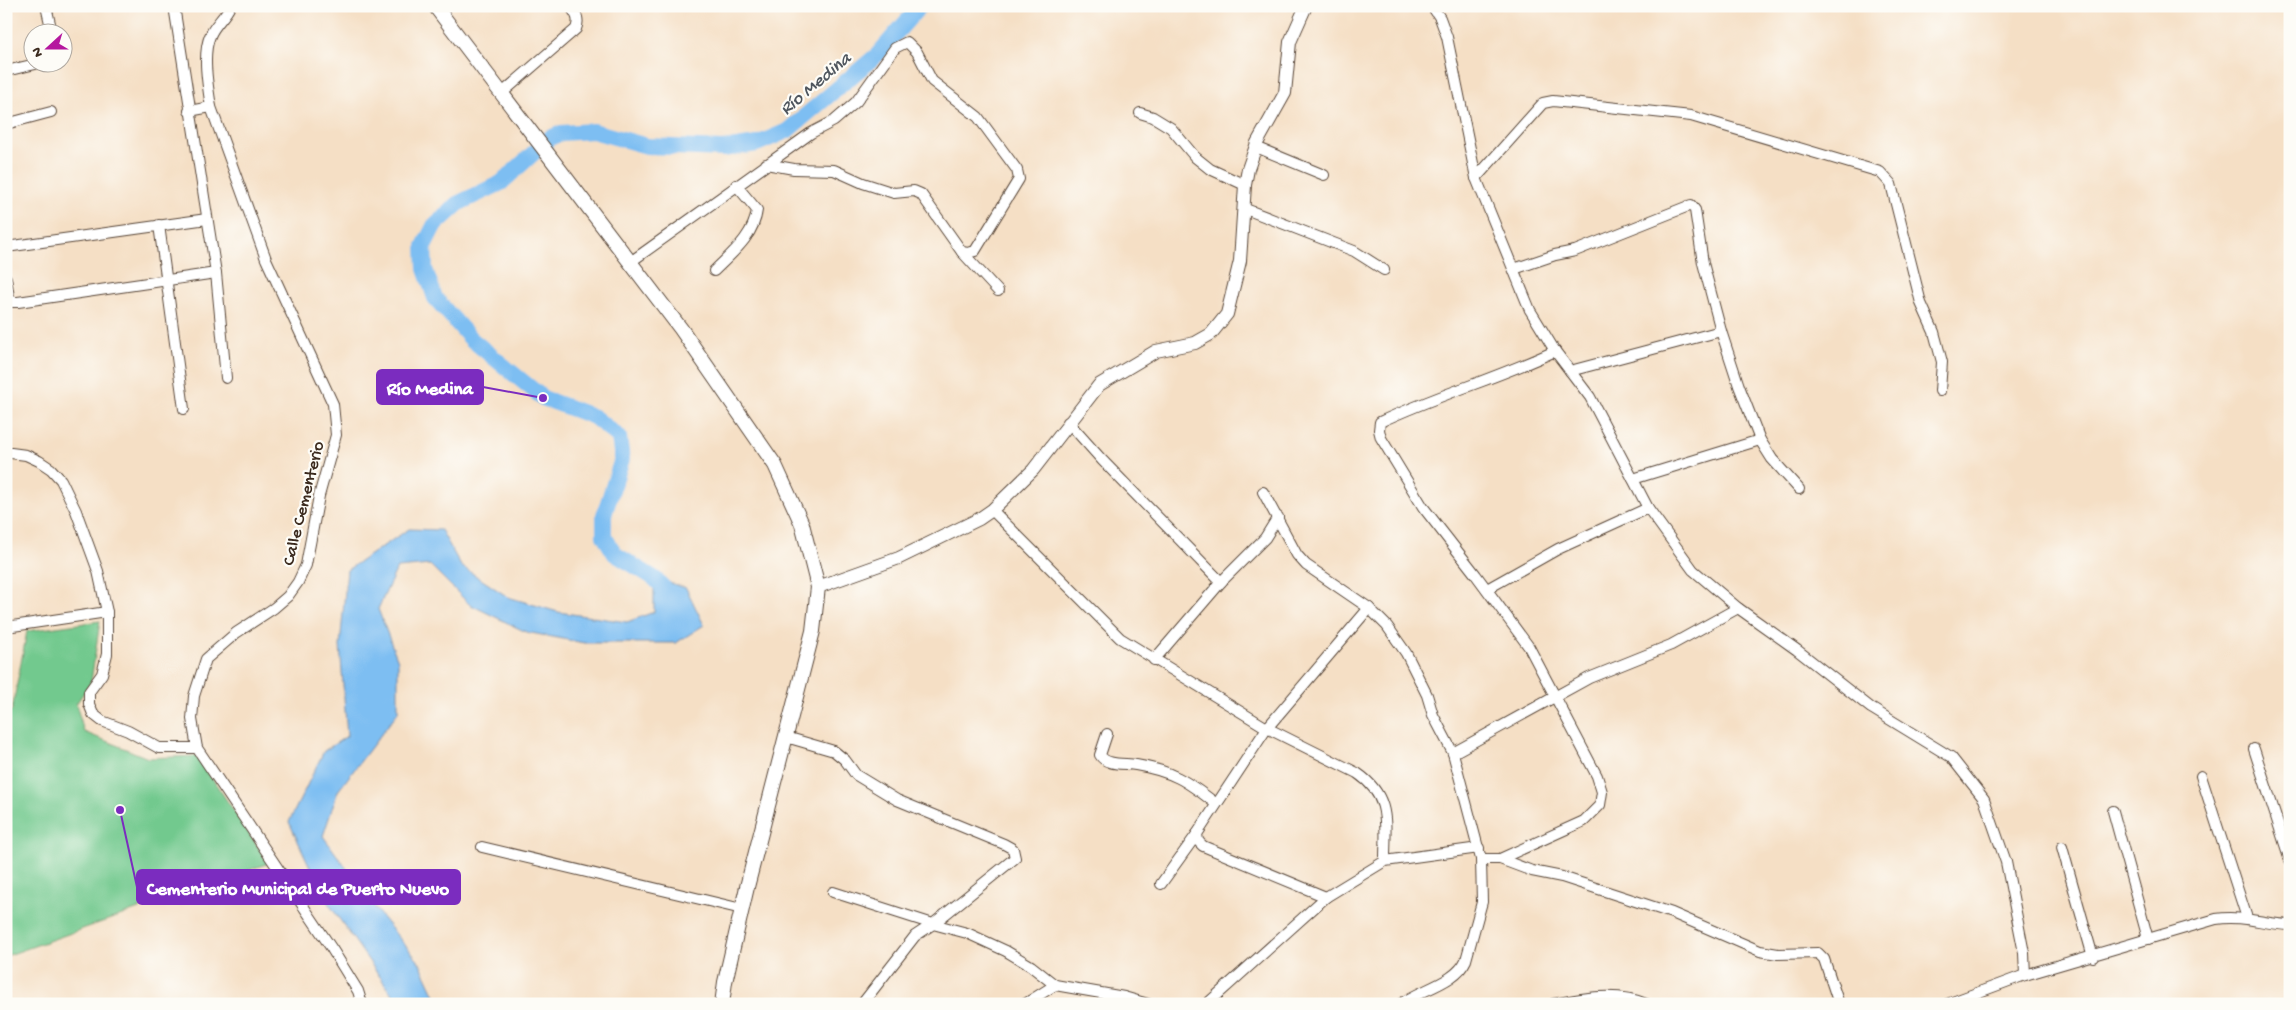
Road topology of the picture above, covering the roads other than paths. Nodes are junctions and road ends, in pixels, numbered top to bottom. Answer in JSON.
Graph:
{"nodes":[{"id":1,"x":46,"y":6,"type":"edge"},
{"id":2,"x":174,"y":6,"type":"edge"},
{"id":3,"x":230,"y":6,"type":"edge"},
{"id":4,"x":434,"y":6,"type":"edge"},
{"id":5,"x":570,"y":6,"type":"edge"},
{"id":6,"x":1306,"y":6,"type":"edge"},
{"id":7,"x":1432,"y":6,"type":"edge"},
{"id":8,"x":50,"y":22,"type":"edge"},
{"id":9,"x":22,"y":67,"type":"edge"},
{"id":10,"x":6,"y":71,"type":"edge"},
{"id":11,"x":500,"y":94,"type":"junction"},
{"id":12,"x":211,"y":107,"type":"junction"},
{"id":13,"x":190,"y":111,"type":"junction"},
{"id":14,"x":51,"y":112,"type":"dead end"},
{"id":15,"x":1140,"y":113,"type":"dead end"},
{"id":16,"x":6,"y":124,"type":"edge"},
{"id":17,"x":1256,"y":147,"type":"junction"},
{"id":18,"x":766,"y":164,"type":"junction"},
{"id":19,"x":1324,"y":175,"type":"dead end"},
{"id":20,"x":1476,"y":178,"type":"junction"},
{"id":21,"x":736,"y":185,"type":"junction"},
{"id":22,"x":1245,"y":185,"type":"junction"},
{"id":23,"x":1243,"y":208,"type":"junction"},
{"id":24,"x":207,"y":219,"type":"junction"},
{"id":25,"x":159,"y":224,"type":"junction"},
{"id":26,"x":6,"y":248,"type":"edge"},
{"id":27,"x":962,"y":252,"type":"junction"},
{"id":28,"x":629,"y":263,"type":"junction"},
{"id":29,"x":1514,"y":269,"type":"junction"},
{"id":30,"x":1384,"y":270,"type":"dead end"},
{"id":31,"x":714,"y":271,"type":"dead end"},
{"id":32,"x":216,"y":273,"type":"junction"},
{"id":33,"x":6,"y":278,"type":"edge"},
{"id":34,"x":167,"y":279,"type":"junction"},
{"id":35,"x":998,"y":291,"type":"dead end"},
{"id":36,"x":1721,"y":331,"type":"junction"},
{"id":37,"x":1555,"y":351,"type":"junction"},
{"id":38,"x":1570,"y":371,"type":"junction"},
{"id":39,"x":226,"y":378,"type":"dead end"},
{"id":40,"x":1940,"y":391,"type":"dead end"},
{"id":41,"x":184,"y":410,"type":"dead end"},
{"id":42,"x":1068,"y":422,"type":"junction"},
{"id":43,"x":1760,"y":440,"type":"junction"},
{"id":44,"x":11,"y":453,"type":"dead end"},
{"id":45,"x":1633,"y":480,"type":"junction"},
{"id":46,"x":1799,"y":490,"type":"dead end"},
{"id":47,"x":1263,"y":492,"type":"dead end"},
{"id":48,"x":1648,"y":508,"type":"junction"},
{"id":49,"x":992,"y":510,"type":"junction"},
{"id":50,"x":1278,"y":517,"type":"junction"},
{"id":51,"x":1221,"y":582,"type":"junction"},
{"id":52,"x":818,"y":586,"type":"junction"},
{"id":53,"x":1487,"y":589,"type":"junction"},
{"id":54,"x":1369,"y":608,"type":"junction"},
{"id":55,"x":1738,"y":608,"type":"junction"},
{"id":56,"x":107,"y":612,"type":"junction"},
{"id":57,"x":7,"y":625,"type":"edge"},
{"id":58,"x":1154,"y":660,"type":"junction"},
{"id":59,"x":1555,"y":696,"type":"junction"},
{"id":60,"x":1267,"y":728,"type":"junction"},
{"id":61,"x":1106,"y":734,"type":"dead end"},
{"id":62,"x":786,"y":737,"type":"junction"},
{"id":63,"x":197,"y":748,"type":"junction"},
{"id":64,"x":2254,"y":749,"type":"dead end"},
{"id":65,"x":1453,"y":752,"type":"junction"},
{"id":66,"x":2201,"y":776,"type":"dead end"},
{"id":67,"x":1215,"y":803,"type":"junction"},
{"id":68,"x":2113,"y":810,"type":"dead end"},
{"id":69,"x":1197,"y":834,"type":"junction"},
{"id":70,"x":482,"y":847,"type":"dead end"},
{"id":71,"x":2062,"y":847,"type":"dead end"},
{"id":72,"x":1479,"y":848,"type":"junction"},
{"id":73,"x":1482,"y":859,"type":"junction"},
{"id":74,"x":1500,"y":859,"type":"junction"},
{"id":75,"x":2290,"y":860,"type":"edge"},
{"id":76,"x":1385,"y":861,"type":"junction"},
{"id":77,"x":1161,"y":884,"type":"dead end"},
{"id":78,"x":833,"y":892,"type":"dead end"},
{"id":79,"x":1326,"y":897,"type":"junction"},
{"id":80,"x":742,"y":909,"type":"junction"},
{"id":81,"x":2247,"y":918,"type":"junction"},
{"id":82,"x":933,"y":924,"type":"junction"},
{"id":83,"x":2290,"y":925,"type":"edge"},
{"id":84,"x":2148,"y":939,"type":"junction"},
{"id":85,"x":2093,"y":956,"type":"junction"},
{"id":86,"x":2025,"y":975,"type":"junction"},
{"id":87,"x":1054,"y":985,"type":"junction"},
{"id":88,"x":362,"y":1004,"type":"edge"},
{"id":89,"x":722,"y":1004,"type":"edge"},
{"id":90,"x":862,"y":1004,"type":"edge"},
{"id":91,"x":1025,"y":1004,"type":"edge"},
{"id":92,"x":1148,"y":1004,"type":"edge"},
{"id":93,"x":1207,"y":1004,"type":"edge"},
{"id":94,"x":1401,"y":1004,"type":"edge"},
{"id":95,"x":1552,"y":1004,"type":"edge"},
{"id":96,"x":1646,"y":1004,"type":"edge"},
{"id":97,"x":1839,"y":1004,"type":"edge"},
{"id":98,"x":1947,"y":1004,"type":"edge"}],
"edges":[{"from":1,"to":8,"type":"street"},
{"from":2,"to":13,"type":"street"},
{"from":3,"to":12,"type":"street","name":"Calle Cementerio"},
{"from":4,"to":11,"type":"main road"},
{"from":5,"to":11,"type":"street"},
{"from":6,"to":17,"type":"street"},
{"from":7,"to":20,"type":"street"},
{"from":9,"to":10,"type":"street"},
{"from":11,"to":28,"type":"main road"},
{"from":12,"to":13,"type":"street"},
{"from":12,"to":63,"type":"street","name":"Calle Cementerio"},
{"from":13,"to":24,"type":"street"},
{"from":14,"to":16,"type":"street"},
{"from":15,"to":22,"type":"street"},
{"from":17,"to":19,"type":"street"},
{"from":17,"to":22,"type":"street"},
{"from":18,"to":21,"type":"street"},
{"from":18,"to":27,"type":"street"},
{"from":18,"to":27,"type":"street"},
{"from":20,"to":29,"type":"street"},
{"from":20,"to":40,"type":"street"},
{"from":21,"to":28,"type":"street"},
{"from":21,"to":31,"type":"street"},
{"from":22,"to":23,"type":"street"},
{"from":23,"to":30,"type":"street"},
{"from":23,"to":42,"type":"street"},
{"from":24,"to":25,"type":"street"},
{"from":24,"to":32,"type":"street"},
{"from":25,"to":26,"type":"street"},
{"from":25,"to":34,"type":"street"},
{"from":27,"to":35,"type":"street"},
{"from":28,"to":52,"type":"main road"},
{"from":29,"to":36,"type":"street"},
{"from":29,"to":37,"type":"street"},
{"from":32,"to":34,"type":"street"},
{"from":32,"to":39,"type":"street"},
{"from":33,"to":34,"type":"street"},
{"from":34,"to":41,"type":"street"},
{"from":36,"to":38,"type":"street"},
{"from":36,"to":43,"type":"street"},
{"from":37,"to":38,"type":"street"},
{"from":37,"to":53,"type":"street"},
{"from":38,"to":45,"type":"street"},
{"from":42,"to":49,"type":"street"},
{"from":42,"to":51,"type":"street"},
{"from":43,"to":45,"type":"street"},
{"from":43,"to":46,"type":"street"},
{"from":44,"to":56,"type":"street"},
{"from":45,"to":48,"type":"street"},
{"from":47,"to":50,"type":"street"},
{"from":48,"to":53,"type":"street"},
{"from":48,"to":55,"type":"street"},
{"from":49,"to":52,"type":"street"},
{"from":49,"to":58,"type":"street"},
{"from":50,"to":51,"type":"street"},
{"from":50,"to":54,"type":"street"},
{"from":51,"to":58,"type":"street"},
{"from":52,"to":62,"type":"main road"},
{"from":53,"to":59,"type":"street"},
{"from":54,"to":60,"type":"street"},
{"from":54,"to":65,"type":"street"},
{"from":55,"to":59,"type":"street"},
{"from":55,"to":86,"type":"street"},
{"from":56,"to":57,"type":"street"},
{"from":56,"to":63,"type":"street"},
{"from":58,"to":60,"type":"street"},
{"from":59,"to":65,"type":"street"},
{"from":59,"to":74,"type":"street"},
{"from":60,"to":67,"type":"street"},
{"from":60,"to":76,"type":"street"},
{"from":61,"to":67,"type":"street"},
{"from":62,"to":80,"type":"main road"},
{"from":62,"to":82,"type":"street"},
{"from":63,"to":88,"type":"street","name":"Calle Cementerio"},
{"from":64,"to":75,"type":"street"},
{"from":65,"to":72,"type":"street"},
{"from":66,"to":81,"type":"street"},
{"from":67,"to":69,"type":"street"},
{"from":68,"to":84,"type":"street"},
{"from":69,"to":77,"type":"street"},
{"from":69,"to":79,"type":"street"},
{"from":70,"to":80,"type":"street"},
{"from":71,"to":85,"type":"street"},
{"from":72,"to":73,"type":"street"},
{"from":72,"to":76,"type":"street"},
{"from":73,"to":74,"type":"street"},
{"from":73,"to":94,"type":"street"},
{"from":74,"to":97,"type":"street"},
{"from":76,"to":79,"type":"street"},
{"from":78,"to":82,"type":"street"},
{"from":79,"to":93,"type":"street"},
{"from":80,"to":89,"type":"main road"},
{"from":81,"to":83,"type":"street"},
{"from":81,"to":84,"type":"street"},
{"from":82,"to":87,"type":"street"},
{"from":82,"to":90,"type":"street"},
{"from":84,"to":85,"type":"street"},
{"from":85,"to":86,"type":"street"},
{"from":86,"to":98,"type":"street"},
{"from":87,"to":91,"type":"street"},
{"from":87,"to":92,"type":"street"},
{"from":95,"to":96,"type":"street"}]}
